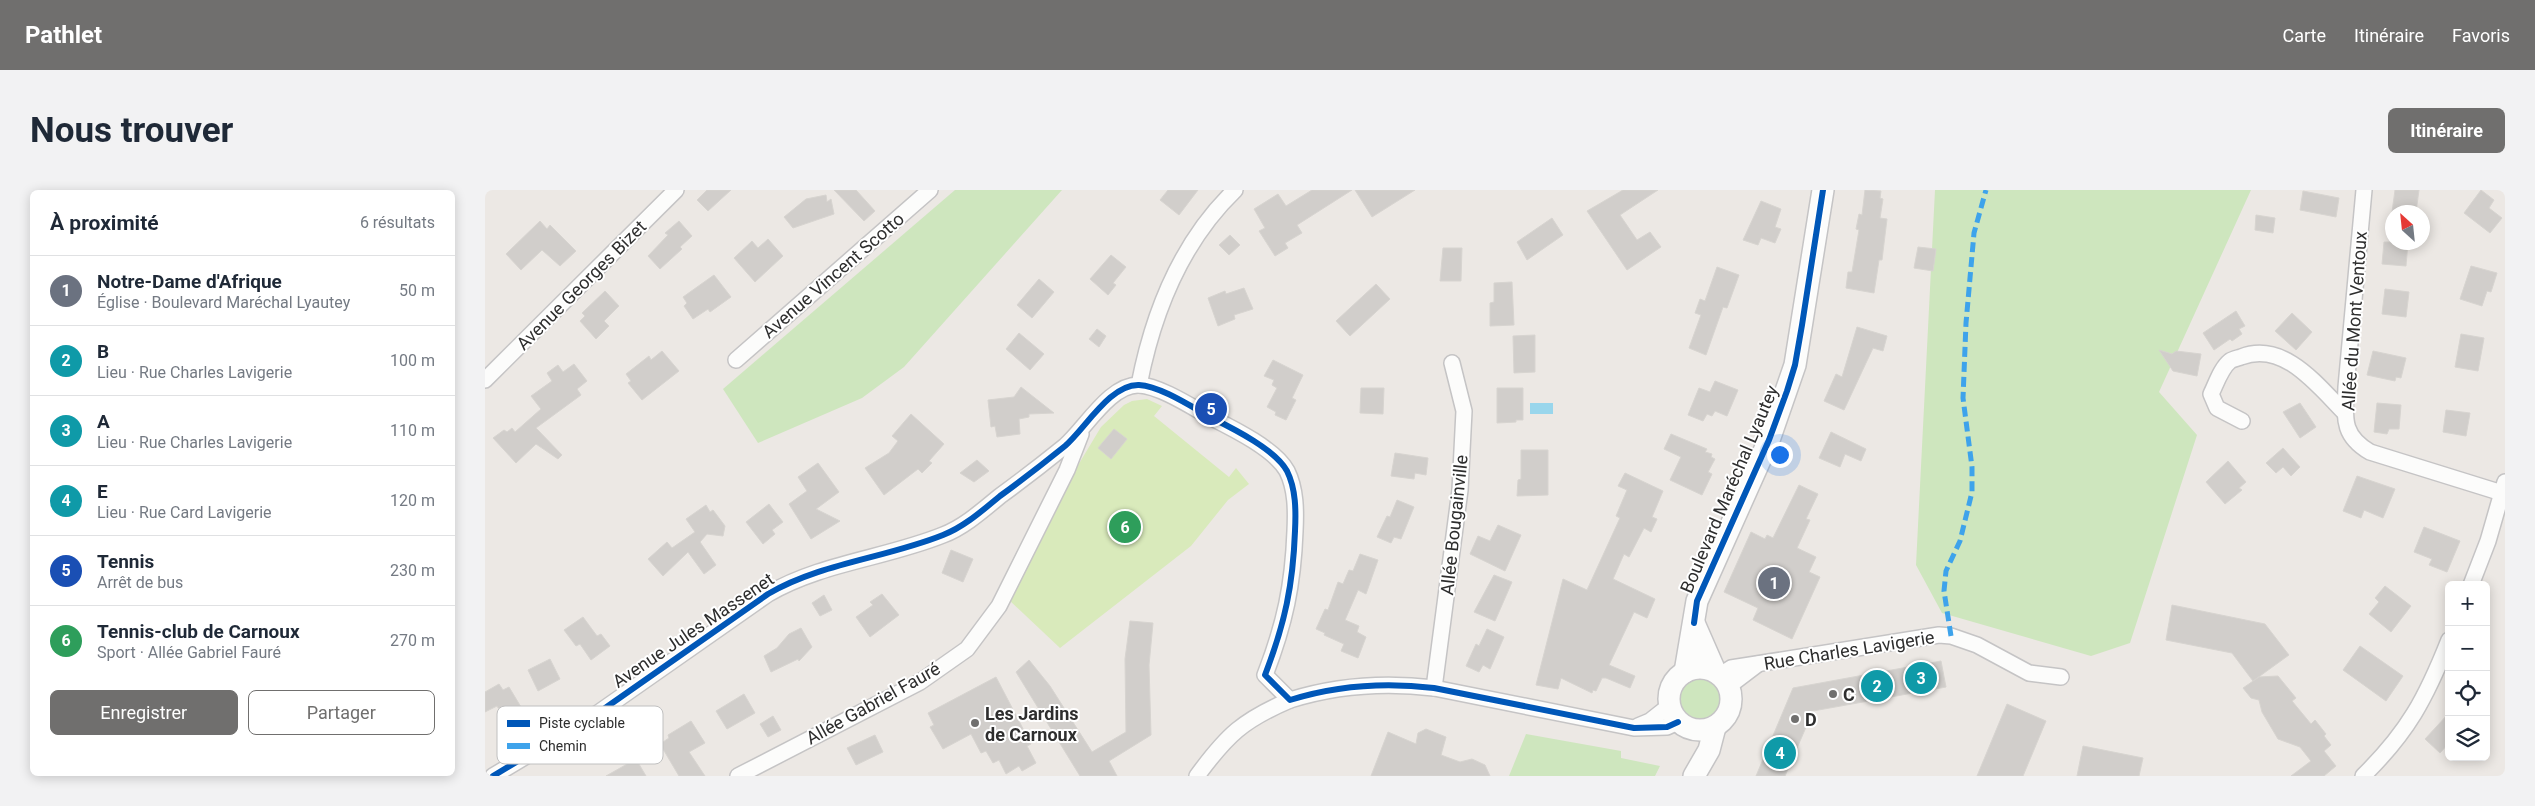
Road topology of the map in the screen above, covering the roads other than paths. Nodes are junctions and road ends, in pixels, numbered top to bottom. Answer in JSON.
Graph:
{"nodes":[{"id":1,"x":676,"y":190,"type":"edge"},
{"id":2,"x":930,"y":190,"type":"edge"},
{"id":3,"x":1235,"y":190,"type":"edge"},
{"id":4,"x":1823,"y":190,"type":"edge"},
{"id":5,"x":2364,"y":190,"type":"edge"},
{"id":6,"x":736,"y":360,"type":"dead end"},
{"id":7,"x":1452,"y":364,"type":"dead end"},
{"id":8,"x":485,"y":380,"type":"edge"},
{"id":9,"x":1139,"y":385,"type":"junction"},
{"id":10,"x":2345,"y":413,"type":"junction"},
{"id":11,"x":2242,"y":421,"type":"dead end"},
{"id":12,"x":1086,"y":424,"type":"junction"},
{"id":13,"x":2504,"y":487,"type":"edge"},
{"id":14,"x":2473,"y":581,"type":"edge"},
{"id":15,"x":1694,"y":623,"type":"junction"},
{"id":16,"x":2445,"y":650,"type":"edge"},
{"id":17,"x":1685,"y":672,"type":"junction"},
{"id":18,"x":2061,"y":676,"type":"dead end"},
{"id":19,"x":1721,"y":677,"type":"junction"},
{"id":20,"x":1434,"y":688,"type":"junction"},
{"id":21,"x":1290,"y":700,"type":"junction"},
{"id":22,"x":608,"y":706,"type":"edge"},
{"id":23,"x":1678,"y":719,"type":"junction"},
{"id":24,"x":1715,"y":727,"type":"junction"},
{"id":25,"x":513,"y":764,"type":"edge"},
{"id":26,"x":1695,"y":775,"type":"edge"},
{"id":27,"x":493,"y":776,"type":"edge"},
{"id":28,"x":738,"y":776,"type":"edge"},
{"id":29,"x":1197,"y":776,"type":"edge"},
{"id":30,"x":2363,"y":776,"type":"edge"}],
"edges":[{"from":1,"to":8,"type":"street","name":"Avenue Georges Bizet"},
{"from":2,"to":6,"type":"street","name":"Avenue Vincent Scotto"},
{"from":3,"to":9,"type":"street"},
{"from":4,"to":15,"type":"main road","name":"Boulevard Maréchal Lyautey"},
{"from":5,"to":10,"type":"street","name":"Allée du Mont Ventoux"},
{"from":7,"to":20,"type":"street","name":"Allée Bougainville"},
{"from":9,"to":12,"type":"street","name":"Avenue Jules Massenet"},
{"from":9,"to":21,"type":"street"},
{"from":10,"to":11,"type":"street"},
{"from":10,"to":13,"type":"street","name":"Allée du Mont Ventoux"},
{"from":12,"to":22,"type":"street","name":"Avenue Jules Massenet"},
{"from":12,"to":28,"type":"street","name":"Allée Gabriel Fauré"},
{"from":13,"to":14,"type":"street"},
{"from":15,"to":17,"type":"main road","name":"Boulevard Maréchal Lyautey"},
{"from":15,"to":19,"type":"main road"},
{"from":16,"to":30,"type":"street"},
{"from":17,"to":19,"type":"main road"},
{"from":17,"to":23,"type":"main road"},
{"from":18,"to":19,"type":"street","name":"Rue Charles Lavigerie"},
{"from":19,"to":24,"type":"main road"},
{"from":20,"to":21,"type":"street"},
{"from":20,"to":23,"type":"street"},
{"from":21,"to":29,"type":"street"},
{"from":23,"to":24,"type":"main road"},
{"from":23,"to":26,"type":"main road"},
{"from":24,"to":26,"type":"main road"},
{"from":25,"to":27,"type":"street","name":"Avenue Jules Massenet"}]}
